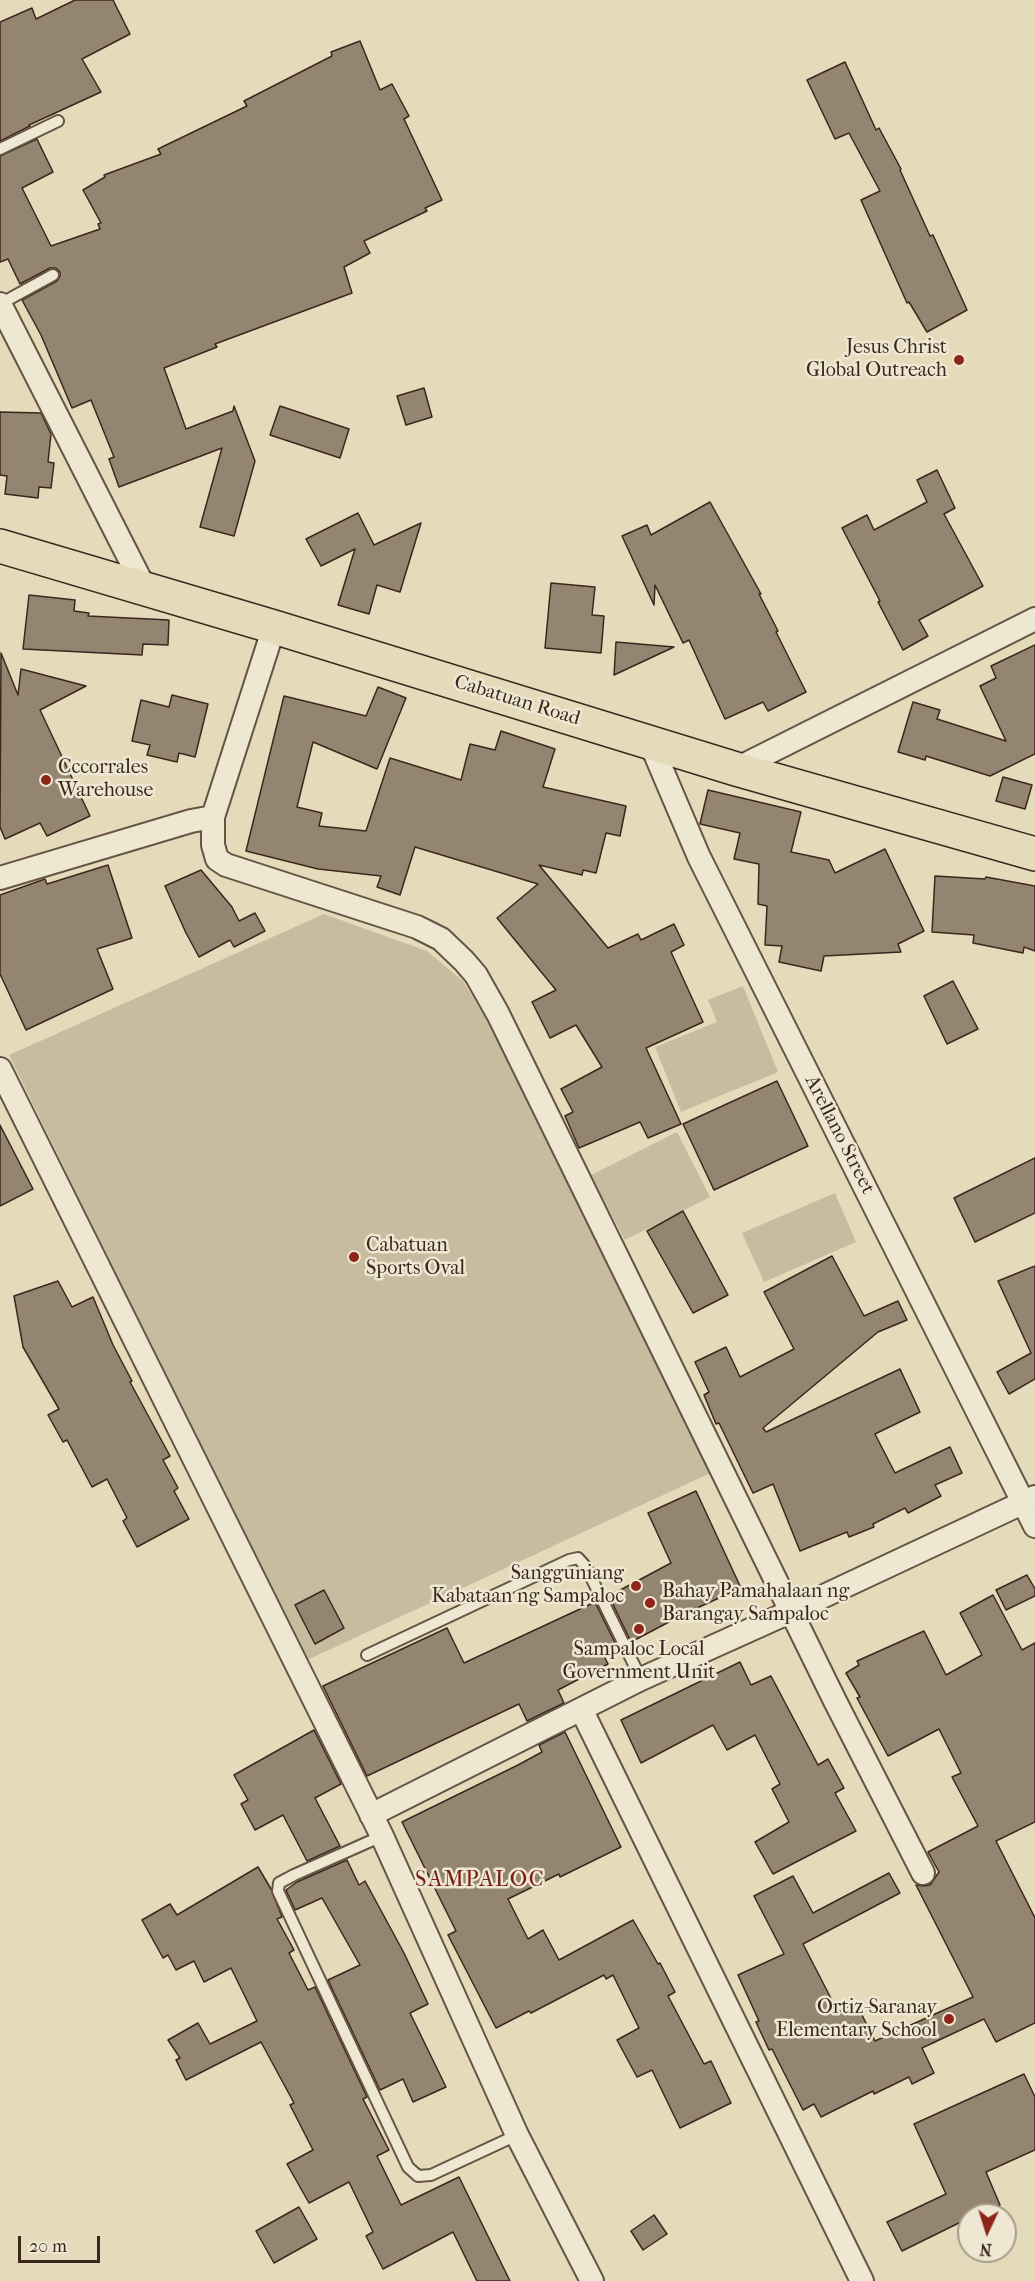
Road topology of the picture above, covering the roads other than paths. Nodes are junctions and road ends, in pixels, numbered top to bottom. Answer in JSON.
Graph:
{"nodes":[{"id":1,"x":58,"y":121,"type":"dead end"},
{"id":2,"x":0,"y":149,"type":"edge"},
{"id":3,"x":53,"y":275,"type":"dead end"},
{"id":4,"x":0,"y":304,"type":"edge"},
{"id":5,"x":0,"y":546,"type":"edge"},
{"id":6,"x":144,"y":587,"type":"junction"},
{"id":7,"x":1035,"y":619,"type":"edge"},
{"id":8,"x":274,"y":627,"type":"junction"},
{"id":9,"x":650,"y":742,"type":"junction"},
{"id":10,"x":736,"y":769,"type":"junction"},
{"id":11,"x":213,"y":817,"type":"junction"},
{"id":12,"x":1035,"y":854,"type":"edge"},
{"id":13,"x":0,"y":878,"type":"edge"},
{"id":14,"x":0,"y":1069,"type":"edge"},
{"id":15,"x":1029,"y":1499,"type":"edge"},
{"id":16,"x":1035,"y":1526,"type":"edge"},
{"id":17,"x":792,"y":1611,"type":"junction"},
{"id":18,"x":368,"y":1655,"type":"dead end"},
{"id":19,"x":641,"y":1679,"type":"junction"},
{"id":20,"x":582,"y":1711,"type":"junction"},
{"id":21,"x":371,"y":1815,"type":"junction"},
{"id":22,"x":382,"y":1836,"type":"junction"},
{"id":23,"x":923,"y":1873,"type":"dead end"},
{"id":24,"x":517,"y":2135,"type":"junction"},
{"id":25,"x":592,"y":2281,"type":"edge"},
{"id":26,"x":862,"y":2281,"type":"edge"}],
"edges":[{"from":1,"to":2,"type":"lane"},
{"from":3,"to":4,"type":"lane"},
{"from":4,"to":6,"type":"street"},
{"from":5,"to":6,"type":"highway","name":"Cabatuan Road"},
{"from":6,"to":8,"type":"highway","name":"Cabatuan Road"},
{"from":7,"to":10,"type":"street"},
{"from":8,"to":9,"type":"highway","name":"Cabatuan Road"},
{"from":8,"to":11,"type":"street"},
{"from":9,"to":10,"type":"highway","name":"Cabatuan Road"},
{"from":9,"to":15,"type":"street","name":"Arellano Street"},
{"from":10,"to":12,"type":"highway","name":"Cabatuan Road"},
{"from":11,"to":13,"type":"street"},
{"from":11,"to":17,"type":"street"},
{"from":14,"to":21,"type":"street"},
{"from":15,"to":16,"type":"street","name":"Arellano Street"},
{"from":15,"to":17,"type":"street"},
{"from":17,"to":19,"type":"street"},
{"from":17,"to":23,"type":"street"},
{"from":18,"to":19,"type":"lane"},
{"from":19,"to":20,"type":"street"},
{"from":20,"to":21,"type":"street"},
{"from":20,"to":26,"type":"street"},
{"from":21,"to":22,"type":"street"},
{"from":22,"to":24,"type":"street"},
{"from":22,"to":24,"type":"lane"},
{"from":24,"to":25,"type":"street"}]}
